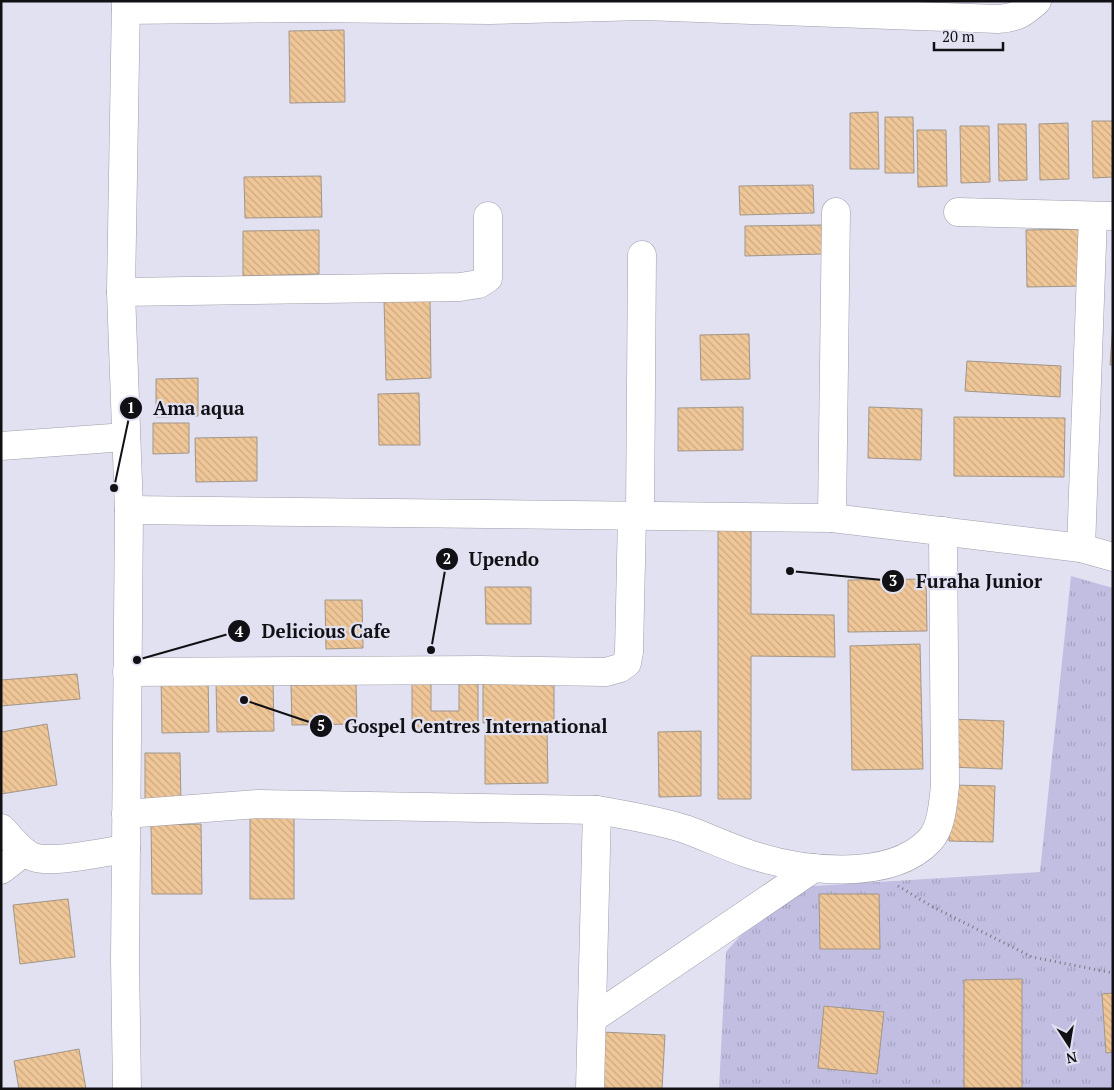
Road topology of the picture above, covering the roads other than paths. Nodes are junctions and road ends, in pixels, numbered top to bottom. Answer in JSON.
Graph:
{"nodes":[{"id":1,"x":1037,"y":1,"type":"edge"},
{"id":2,"x":646,"y":4,"type":"edge"},
{"id":3,"x":126,"y":6,"type":"edge"},
{"id":4,"x":836,"y":212,"type":"dead end"},
{"id":5,"x":958,"y":212,"type":"dead end"},
{"id":6,"x":488,"y":216,"type":"dead end"},
{"id":7,"x":1103,"y":216,"type":"edge"},
{"id":8,"x":642,"y":255,"type":"dead end"},
{"id":9,"x":121,"y":292,"type":"junction"},
{"id":10,"x":126,"y":437,"type":"junction"},
{"id":11,"x":1,"y":446,"type":"edge"},
{"id":12,"x":129,"y":510,"type":"junction"},
{"id":13,"x":636,"y":516,"type":"junction"},
{"id":14,"x":832,"y":518,"type":"junction"},
{"id":15,"x":943,"y":531,"type":"junction"},
{"id":16,"x":1081,"y":548,"type":"junction"},
{"id":17,"x":1113,"y":557,"type":"edge"},
{"id":18,"x":127,"y":672,"type":"junction"},
{"id":19,"x":597,"y":810,"type":"junction"},
{"id":20,"x":126,"y":814,"type":"junction"},
{"id":21,"x":1,"y":828,"type":"edge"},
{"id":22,"x":126,"y":849,"type":"junction"},
{"id":23,"x":24,"y":852,"type":"junction"},
{"id":24,"x":814,"y":868,"type":"junction"},
{"id":25,"x":1,"y":870,"type":"edge"},
{"id":26,"x":592,"y":1019,"type":"junction"},
{"id":27,"x":127,"y":1089,"type":"edge"},
{"id":28,"x":590,"y":1089,"type":"edge"}],
"edges":[{"from":1,"to":2,"type":"street"},
{"from":2,"to":3,"type":"street"},
{"from":3,"to":9,"type":"street"},
{"from":4,"to":14,"type":"street"},
{"from":5,"to":7,"type":"street"},
{"from":6,"to":9,"type":"street"},
{"from":7,"to":16,"type":"street"},
{"from":8,"to":13,"type":"street"},
{"from":9,"to":10,"type":"street"},
{"from":10,"to":11,"type":"street"},
{"from":10,"to":12,"type":"street"},
{"from":12,"to":13,"type":"street"},
{"from":12,"to":18,"type":"street"},
{"from":13,"to":14,"type":"street"},
{"from":13,"to":18,"type":"street"},
{"from":14,"to":15,"type":"street"},
{"from":15,"to":16,"type":"street"},
{"from":15,"to":24,"type":"street"},
{"from":16,"to":17,"type":"street"},
{"from":18,"to":20,"type":"street"},
{"from":19,"to":20,"type":"street"},
{"from":19,"to":24,"type":"street"},
{"from":19,"to":26,"type":"street"},
{"from":20,"to":22,"type":"street"},
{"from":21,"to":23,"type":"street"},
{"from":22,"to":23,"type":"street"},
{"from":22,"to":27,"type":"street"},
{"from":23,"to":25,"type":"street"},
{"from":24,"to":26,"type":"street"},
{"from":26,"to":28,"type":"street"}]}
